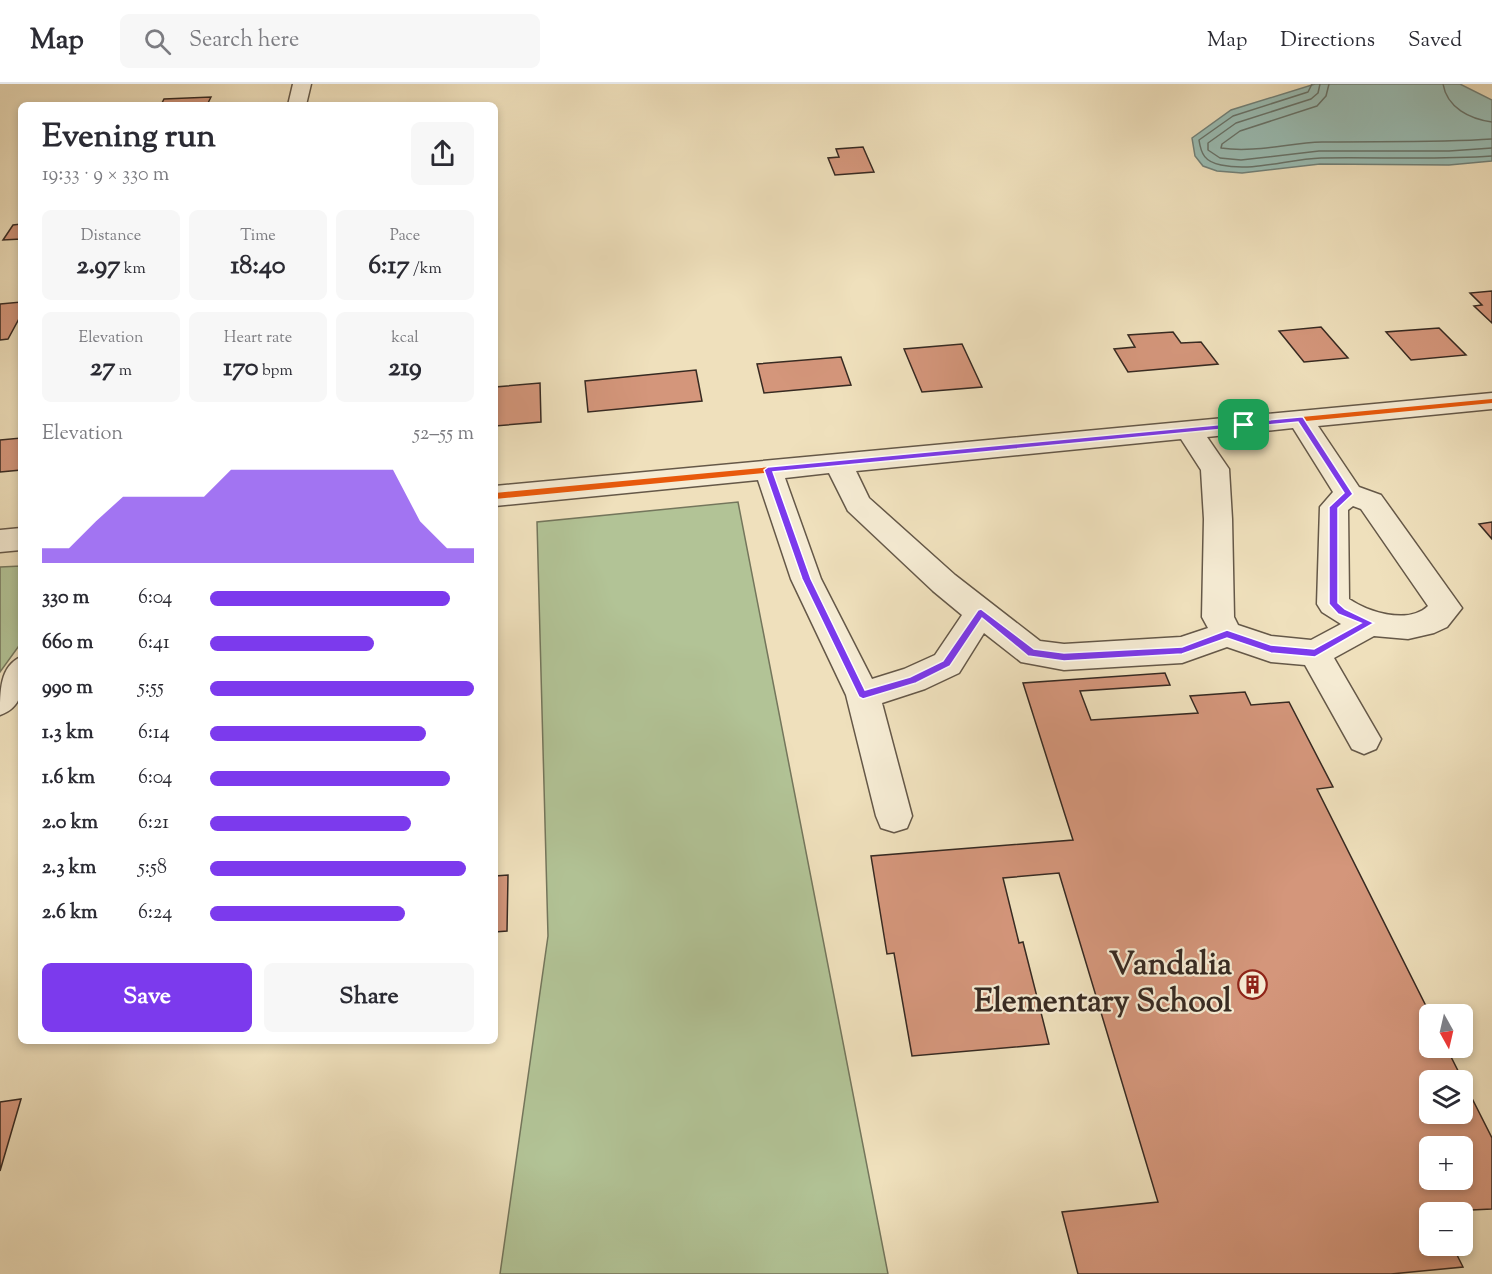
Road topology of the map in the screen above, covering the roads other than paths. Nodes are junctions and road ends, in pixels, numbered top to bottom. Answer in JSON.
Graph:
{"nodes":[{"id":1,"x":302,"y":84,"type":"edge"},
{"id":2,"x":298,"y":102,"type":"edge"},
{"id":3,"x":1492,"y":401,"type":"edge"},
{"id":4,"x":1300,"y":419,"type":"junction"},
{"id":5,"x":1188,"y":430,"type":"junction"},
{"id":6,"x":838,"y":463,"type":"junction"},
{"id":7,"x":768,"y":470,"type":"junction"},
{"id":8,"x":1349,"y":494,"type":"junction"},
{"id":9,"x":498,"y":496,"type":"edge"},
{"id":10,"x":18,"y":539,"type":"edge"},
{"id":11,"x":0,"y":541,"type":"edge"},
{"id":12,"x":981,"y":612,"type":"junction"},
{"id":13,"x":1370,"y":623,"type":"junction"},
{"id":14,"x":1227,"y":634,"type":"junction"},
{"id":15,"x":1315,"y":653,"type":"junction"},
{"id":16,"x":18,"y":674,"type":"edge"},
{"id":17,"x":863,"y":694,"type":"junction"},
{"id":18,"x":0,"y":701,"type":"edge"},
{"id":19,"x":1364,"y":739,"type":"dead end"},
{"id":20,"x":894,"y":816,"type":"dead end"}],
"edges":[{"from":1,"to":2,"type":"street"},
{"from":3,"to":4,"type":"street"},
{"from":4,"to":5,"type":"street"},
{"from":4,"to":8,"type":"street"},
{"from":5,"to":6,"type":"street"},
{"from":5,"to":14,"type":"street"},
{"from":6,"to":7,"type":"street"},
{"from":6,"to":12,"type":"street"},
{"from":7,"to":9,"type":"street"},
{"from":7,"to":17,"type":"street"},
{"from":8,"to":13,"type":"street"},
{"from":8,"to":13,"type":"street"},
{"from":10,"to":11,"type":"street"},
{"from":12,"to":14,"type":"street"},
{"from":12,"to":17,"type":"street"},
{"from":13,"to":15,"type":"street"},
{"from":14,"to":15,"type":"street"},
{"from":15,"to":19,"type":"street"},
{"from":16,"to":18,"type":"street"},
{"from":17,"to":20,"type":"street"}]}
